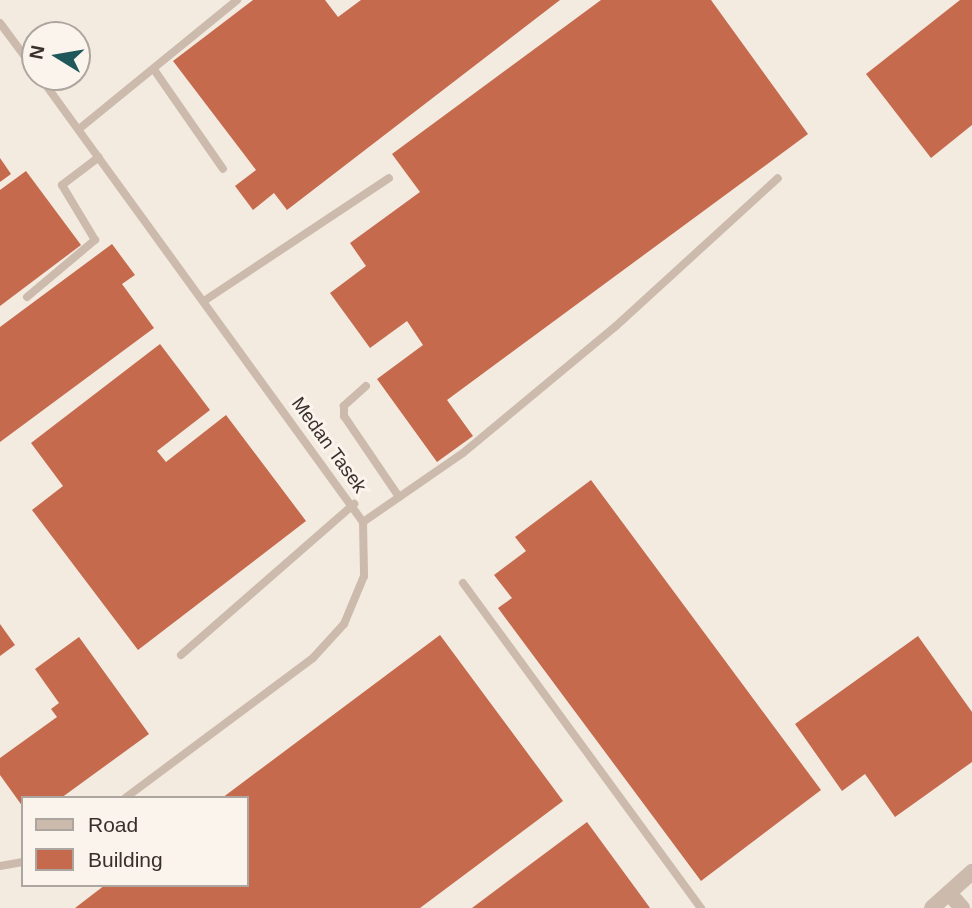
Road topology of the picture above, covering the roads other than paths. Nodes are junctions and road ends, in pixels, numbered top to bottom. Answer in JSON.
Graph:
{"nodes":[{"id":1,"x":237,"y":0,"type":"edge"},
{"id":2,"x":0,"y":23,"type":"edge"},
{"id":3,"x":21,"y":51,"type":"edge"},
{"id":4,"x":155,"y":71,"type":"junction"},
{"id":5,"x":50,"y":91,"type":"edge"},
{"id":6,"x":79,"y":129,"type":"junction"},
{"id":7,"x":99,"y":157,"type":"junction"},
{"id":8,"x":223,"y":169,"type":"dead end"},
{"id":9,"x":389,"y":178,"type":"dead end"},
{"id":10,"x":778,"y":178,"type":"dead end"},
{"id":11,"x":27,"y":297,"type":"dead end"},
{"id":12,"x":204,"y":301,"type":"junction"},
{"id":13,"x":366,"y":386,"type":"dead end"},
{"id":14,"x":399,"y":497,"type":"junction"},
{"id":15,"x":354,"y":504,"type":"junction"},
{"id":16,"x":363,"y":522,"type":"junction"},
{"id":17,"x":463,"y":583,"type":"dead end"},
{"id":18,"x":181,"y":655,"type":"dead end"},
{"id":19,"x":128,"y":796,"type":"edge"},
{"id":20,"x":21,"y":862,"type":"edge"},
{"id":21,"x":0,"y":866,"type":"edge"},
{"id":22,"x":972,"y":872,"type":"edge"},
{"id":23,"x":949,"y":893,"type":"junction"},
{"id":24,"x":701,"y":908,"type":"edge"},
{"id":25,"x":932,"y":908,"type":"edge"},
{"id":26,"x":962,"y":908,"type":"edge"}],
"edges":[{"from":1,"to":4,"type":"lane"},
{"from":2,"to":3,"type":"lane"},
{"from":4,"to":6,"type":"lane"},
{"from":4,"to":8,"type":"lane"},
{"from":5,"to":6,"type":"lane","name":"Medan Tasek"},
{"from":6,"to":7,"type":"lane","name":"Medan Tasek"},
{"from":7,"to":11,"type":"lane"},
{"from":7,"to":12,"type":"lane","name":"Medan Tasek"},
{"from":9,"to":12,"type":"lane"},
{"from":10,"to":14,"type":"lane"},
{"from":12,"to":15,"type":"lane","name":"Medan Tasek"},
{"from":13,"to":14,"type":"lane"},
{"from":14,"to":16,"type":"lane"},
{"from":15,"to":16,"type":"lane","name":"Medan Tasek"},
{"from":15,"to":18,"type":"lane"},
{"from":16,"to":19,"type":"lane","name":"Medan Tasek"},
{"from":17,"to":24,"type":"lane"},
{"from":20,"to":21,"type":"lane"},
{"from":22,"to":23,"type":"street"},
{"from":23,"to":25,"type":"street"},
{"from":23,"to":26,"type":"street"}]}
